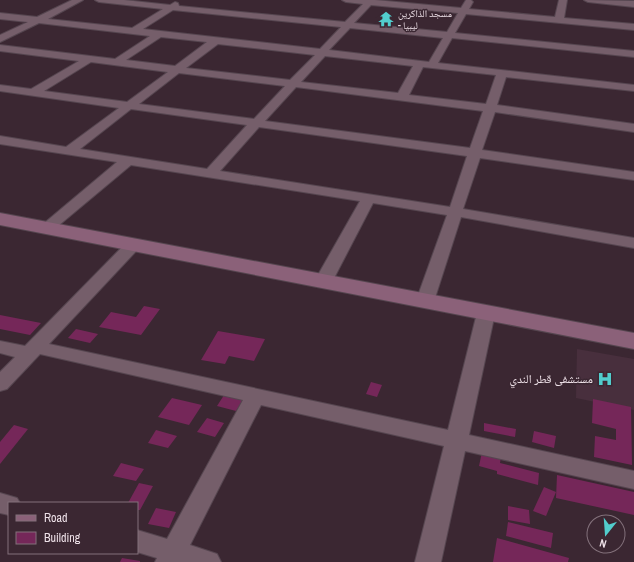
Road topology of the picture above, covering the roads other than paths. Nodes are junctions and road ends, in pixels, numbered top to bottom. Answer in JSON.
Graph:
{"nodes":[{"id":1,"x":79,"y":0,"type":"edge"},
{"id":2,"x":99,"y":0,"type":"edge"},
{"id":3,"x":184,"y":0,"type":"edge"},
{"id":4,"x":346,"y":0,"type":"edge"},
{"id":5,"x":470,"y":0,"type":"edge"},
{"id":6,"x":563,"y":0,"type":"edge"},
{"id":7,"x":588,"y":0,"type":"edge"},
{"id":8,"x":370,"y":1,"type":"edge"},
{"id":9,"x":634,"y":4,"type":"edge"},
{"id":10,"x":172,"y":7,"type":"junction"},
{"id":11,"x":463,"y":11,"type":"junction"},
{"id":12,"x":0,"y":16,"type":"edge"},
{"id":13,"x":38,"y":20,"type":"junction"},
{"id":14,"x":559,"y":20,"type":"junction"},
{"id":15,"x":348,"y":25,"type":"junction"},
{"id":16,"x":634,"y":27,"type":"edge"},
{"id":17,"x":134,"y":31,"type":"junction"},
{"id":18,"x":159,"y":34,"type":"junction"},
{"id":19,"x":449,"y":35,"type":"junction"},
{"id":20,"x":0,"y":39,"type":"edge"},
{"id":21,"x":215,"y":40,"type":"junction"},
{"id":22,"x":0,"y":48,"type":"edge"},
{"id":23,"x":322,"y":52,"type":"junction"},
{"id":24,"x":634,"y":54,"type":"edge"},
{"id":25,"x":89,"y":59,"type":"junction"},
{"id":26,"x":117,"y":62,"type":"junction"},
{"id":27,"x":419,"y":64,"type":"junction"},
{"id":28,"x":432,"y":65,"type":"junction"},
{"id":29,"x":176,"y":70,"type":"junction"},
{"id":30,"x":502,"y":73,"type":"junction"},
{"id":31,"x":294,"y":84,"type":"junction"},
{"id":32,"x":0,"y":88,"type":"edge"},
{"id":33,"x":634,"y":88,"type":"edge"},
{"id":34,"x":32,"y":93,"type":"junction"},
{"id":35,"x":402,"y":98,"type":"junction"},
{"id":36,"x":129,"y":106,"type":"junction"},
{"id":37,"x":490,"y":108,"type":"junction"},
{"id":38,"x":258,"y":123,"type":"junction"},
{"id":39,"x":634,"y":128,"type":"edge"},
{"id":40,"x":0,"y":140,"type":"edge"},
{"id":41,"x":70,"y":150,"type":"junction"},
{"id":42,"x":475,"y":153,"type":"junction"},
{"id":43,"x":128,"y":160,"type":"junction"},
{"id":44,"x":210,"y":173,"type":"junction"},
{"id":45,"x":634,"y":176,"type":"edge"},
{"id":46,"x":368,"y":199,"type":"junction"},
{"id":47,"x":455,"y":212,"type":"junction"},
{"id":48,"x":0,"y":219,"type":"edge"},
{"id":49,"x":47,"y":228,"type":"junction"},
{"id":50,"x":634,"y":243,"type":"edge"},
{"id":51,"x":133,"y":245,"type":"junction"},
{"id":52,"x":324,"y":282,"type":"junction"},
{"id":53,"x":425,"y":301,"type":"junction"},
{"id":54,"x":486,"y":313,"type":"junction"},
{"id":55,"x":634,"y":341,"type":"edge"},
{"id":56,"x":0,"y":347,"type":"edge"},
{"id":57,"x":32,"y":350,"type":"junction"},
{"id":58,"x":0,"y":384,"type":"edge"},
{"id":59,"x":255,"y":397,"type":"junction"},
{"id":60,"x":456,"y":442,"type":"junction"},
{"id":61,"x":634,"y":480,"type":"edge"},
{"id":62,"x":138,"y":541,"type":"edge"},
{"id":63,"x":171,"y":557,"type":"edge"},
{"id":64,"x":208,"y":562,"type":"edge"},
{"id":65,"x":428,"y":562,"type":"edge"}],
"edges":[{"from":1,"to":13,"type":"street"},
{"from":2,"to":10,"type":"street"},
{"from":3,"to":10,"type":"street"},
{"from":4,"to":8,"type":"street"},
{"from":5,"to":11,"type":"street"},
{"from":6,"to":14,"type":"street"},
{"from":7,"to":9,"type":"street"},
{"from":8,"to":11,"type":"street"},
{"from":8,"to":15,"type":"street"},
{"from":10,"to":15,"type":"street"},
{"from":10,"to":17,"type":"street"},
{"from":11,"to":14,"type":"street"},
{"from":11,"to":19,"type":"street"},
{"from":12,"to":13,"type":"street"},
{"from":13,"to":17,"type":"street"},
{"from":13,"to":20,"type":"street"},
{"from":14,"to":16,"type":"street"},
{"from":15,"to":19,"type":"street"},
{"from":15,"to":23,"type":"street"},
{"from":17,"to":18,"type":"street"},
{"from":18,"to":21,"type":"street"},
{"from":18,"to":26,"type":"street"},
{"from":19,"to":24,"type":"street"},
{"from":19,"to":28,"type":"street"},
{"from":21,"to":23,"type":"street"},
{"from":21,"to":29,"type":"street"},
{"from":22,"to":25,"type":"street"},
{"from":23,"to":27,"type":"street"},
{"from":23,"to":31,"type":"street"},
{"from":25,"to":26,"type":"street"},
{"from":25,"to":34,"type":"street"},
{"from":26,"to":29,"type":"street"},
{"from":27,"to":28,"type":"street"},
{"from":27,"to":35,"type":"street"},
{"from":28,"to":30,"type":"street"},
{"from":29,"to":31,"type":"street"},
{"from":29,"to":36,"type":"street"},
{"from":30,"to":33,"type":"street"},
{"from":30,"to":37,"type":"street"},
{"from":31,"to":35,"type":"street"},
{"from":31,"to":38,"type":"street"},
{"from":32,"to":34,"type":"street"},
{"from":34,"to":36,"type":"street"},
{"from":35,"to":37,"type":"street"},
{"from":36,"to":38,"type":"street"},
{"from":36,"to":41,"type":"street"},
{"from":37,"to":39,"type":"street"},
{"from":37,"to":42,"type":"street"},
{"from":38,"to":42,"type":"street"},
{"from":38,"to":44,"type":"street"},
{"from":40,"to":41,"type":"street"},
{"from":41,"to":43,"type":"street"},
{"from":42,"to":45,"type":"street"},
{"from":42,"to":47,"type":"street"},
{"from":43,"to":44,"type":"street"},
{"from":43,"to":49,"type":"street"},
{"from":44,"to":46,"type":"street"},
{"from":46,"to":47,"type":"street"},
{"from":46,"to":52,"type":"street"},
{"from":47,"to":50,"type":"street"},
{"from":47,"to":53,"type":"street"},
{"from":48,"to":49,"type":"street"},
{"from":49,"to":51,"type":"street"},
{"from":51,"to":52,"type":"street"},
{"from":51,"to":57,"type":"street"},
{"from":52,"to":53,"type":"street"},
{"from":53,"to":54,"type":"street"},
{"from":54,"to":55,"type":"street"},
{"from":54,"to":60,"type":"street"},
{"from":56,"to":57,"type":"street"},
{"from":57,"to":58,"type":"street"},
{"from":57,"to":59,"type":"street"},
{"from":59,"to":60,"type":"street"},
{"from":59,"to":63,"type":"street"},
{"from":60,"to":61,"type":"street"},
{"from":60,"to":65,"type":"street"},
{"from":62,"to":63,"type":"street"},
{"from":63,"to":64,"type":"street"}]}
